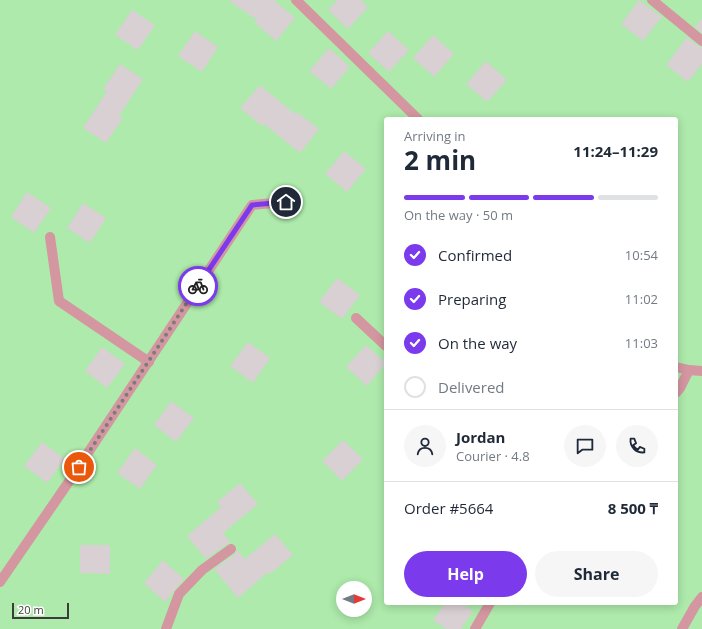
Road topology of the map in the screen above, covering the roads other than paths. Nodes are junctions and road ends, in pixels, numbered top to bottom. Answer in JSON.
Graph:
{"nodes":[{"id":1,"x":296,"y":0,"type":"edge"},
{"id":2,"x":652,"y":0,"type":"edge"},
{"id":3,"x":702,"y":42,"type":"edge"},
{"id":4,"x":416,"y":117,"type":"edge"},
{"id":5,"x":286,"y":202,"type":"dead end"},
{"id":6,"x":50,"y":237,"type":"dead end"},
{"id":7,"x":356,"y":318,"type":"dead end"},
{"id":8,"x":384,"y":344,"type":"edge"},
{"id":9,"x":149,"y":362,"type":"junction"},
{"id":10,"x":678,"y":367,"type":"edge"},
{"id":11,"x":689,"y":370,"type":"junction"},
{"id":12,"x":702,"y":371,"type":"edge"},
{"id":13,"x":678,"y":390,"type":"edge"},
{"id":14,"x":231,"y":549,"type":"dead end"},
{"id":15,"x":0,"y":582,"type":"edge"},
{"id":16,"x":702,"y":597,"type":"edge"},
{"id":17,"x":489,"y":605,"type":"edge"},
{"id":18,"x":166,"y":629,"type":"edge"},
{"id":19,"x":474,"y":629,"type":"edge"},
{"id":20,"x":682,"y":629,"type":"edge"}],
"edges":[{"from":1,"to":4,"type":"lane"},
{"from":2,"to":3,"type":"lane"},
{"from":5,"to":9,"type":"lane"},
{"from":6,"to":9,"type":"lane"},
{"from":7,"to":8,"type":"lane"},
{"from":9,"to":15,"type":"lane"},
{"from":10,"to":11,"type":"lane"},
{"from":11,"to":12,"type":"lane"},
{"from":11,"to":13,"type":"lane"},
{"from":14,"to":18,"type":"lane"},
{"from":16,"to":20,"type":"lane"},
{"from":17,"to":19,"type":"lane"}]}
